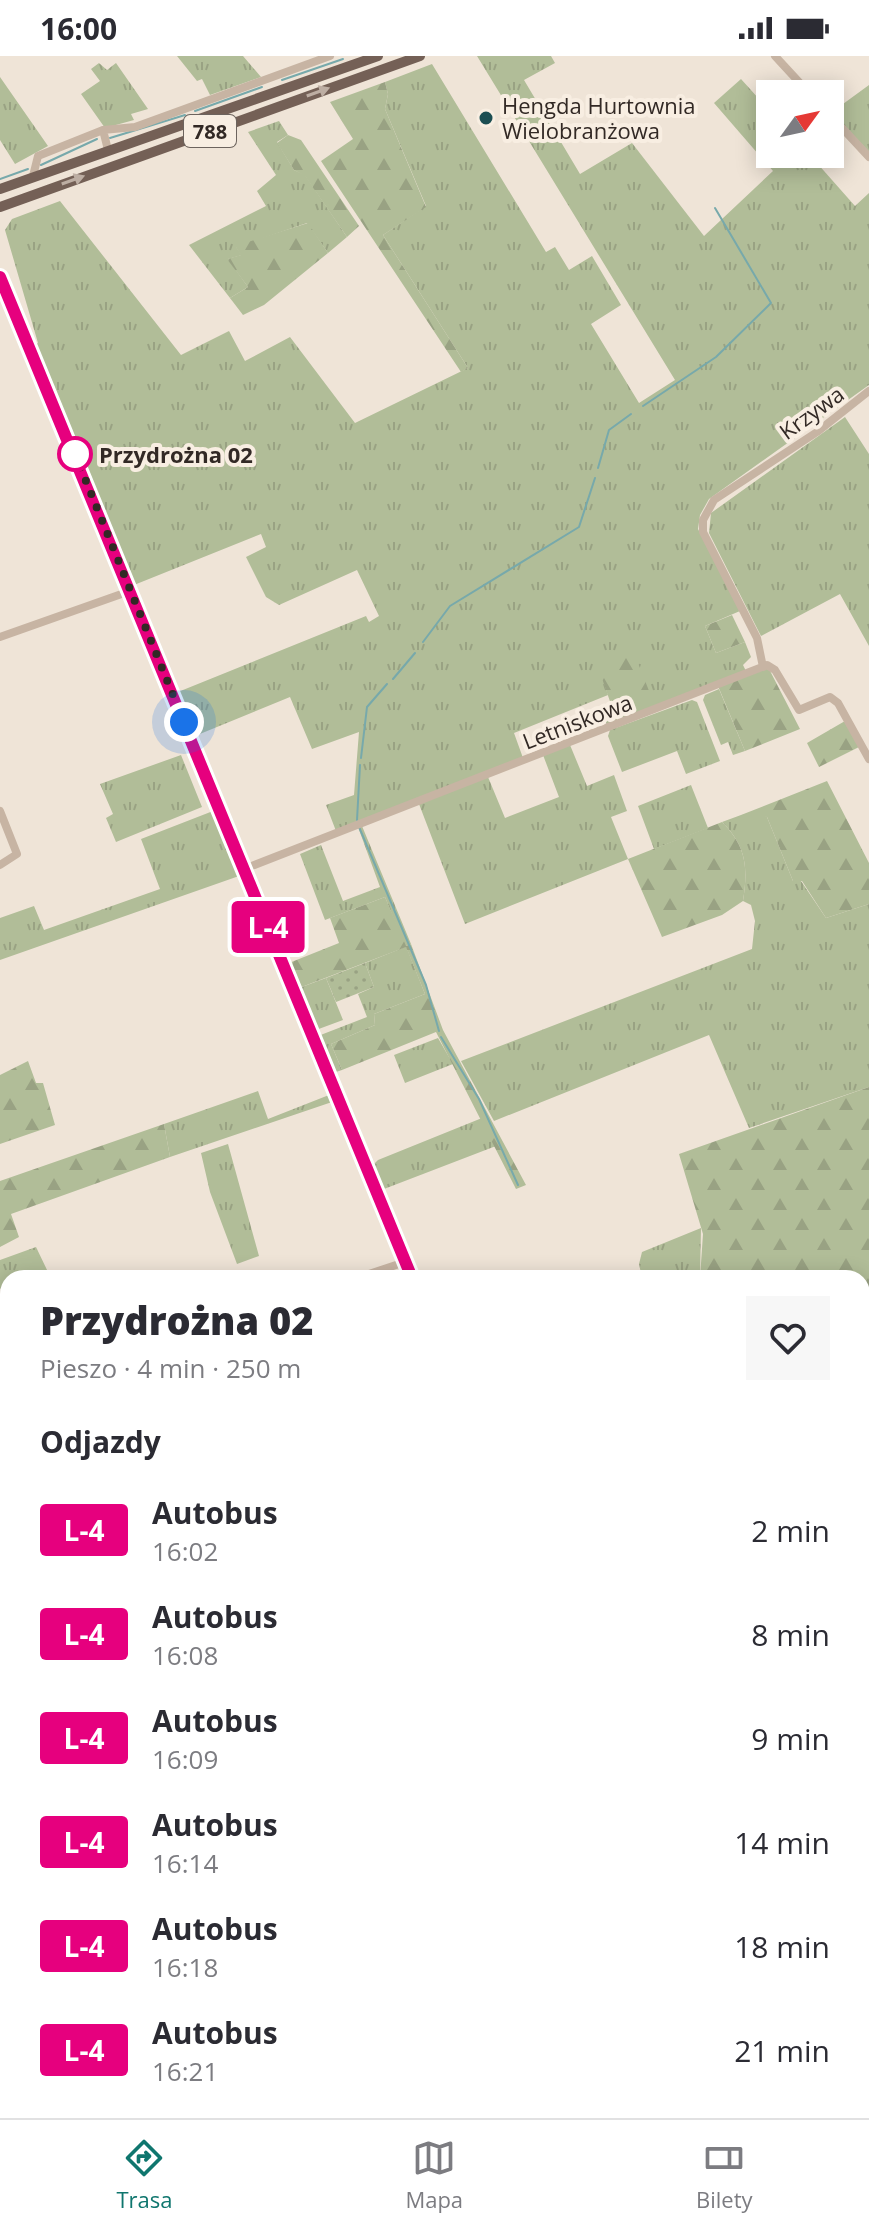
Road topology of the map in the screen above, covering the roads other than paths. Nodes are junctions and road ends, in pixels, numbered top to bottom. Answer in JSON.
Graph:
{"nodes":[{"id":1,"x":330,"y":56,"type":"edge"},
{"id":2,"x":378,"y":56,"type":"edge"},
{"id":3,"x":420,"y":56,"type":"edge"},
{"id":4,"x":775,"y":56,"type":"edge"},
{"id":5,"x":352,"y":60,"type":"edge"},
{"id":6,"x":797,"y":80,"type":"edge"},
{"id":7,"x":103,"y":130,"type":"junction"},
{"id":8,"x":844,"y":130,"type":"edge"},
{"id":9,"x":108,"y":150,"type":"junction"},
{"id":10,"x":869,"y":157,"type":"edge"},
{"id":11,"x":33,"y":176,"type":"junction"},
{"id":12,"x":0,"y":189,"type":"edge"},
{"id":13,"x":0,"y":207,"type":"edge"},
{"id":14,"x":0,"y":277,"type":"edge"},
{"id":15,"x":869,"y":391,"type":"edge"},
{"id":16,"x":130,"y":591,"type":"junction"},
{"id":17,"x":0,"y":637,"type":"edge"},
{"id":18,"x":763,"y":667,"type":"junction"},
{"id":19,"x":869,"y":759,"type":"edge"},
{"id":20,"x":0,"y":811,"type":"edge"},
{"id":21,"x":0,"y":865,"type":"edge"},
{"id":22,"x":244,"y":869,"type":"junction"},
{"id":23,"x":405,"y":1262,"type":"junction"},
{"id":24,"x":381,"y":1270,"type":"edge"},
{"id":25,"x":408,"y":1270,"type":"edge"}],
"edges":[{"from":1,"to":7,"type":"street"},
{"from":2,"to":5,"type":"main road","number":"788"},
{"from":13,"to":3,"type":"main road","number":"788","one_way":true},
{"from":4,"to":6,"type":"street"},
{"from":5,"to":9,"type":"main road","number":"788"},
{"from":7,"to":9,"type":"street"},
{"from":7,"to":11,"type":"street"},
{"from":8,"to":10,"type":"street"},
{"from":9,"to":11,"type":"main road","number":"788"},
{"from":11,"to":12,"type":"main road","number":"788"},
{"from":14,"to":16,"type":"street"},
{"from":15,"to":18,"type":"street","name":"Krzywa"},
{"from":16,"to":17,"type":"street"},
{"from":16,"to":22,"type":"street"},
{"from":18,"to":19,"type":"street"},
{"from":18,"to":22,"type":"street","name":"Letniskowa"},
{"from":20,"to":21,"type":"street"},
{"from":22,"to":23,"type":"street"},
{"from":23,"to":24,"type":"street"},
{"from":23,"to":25,"type":"street"}]}
